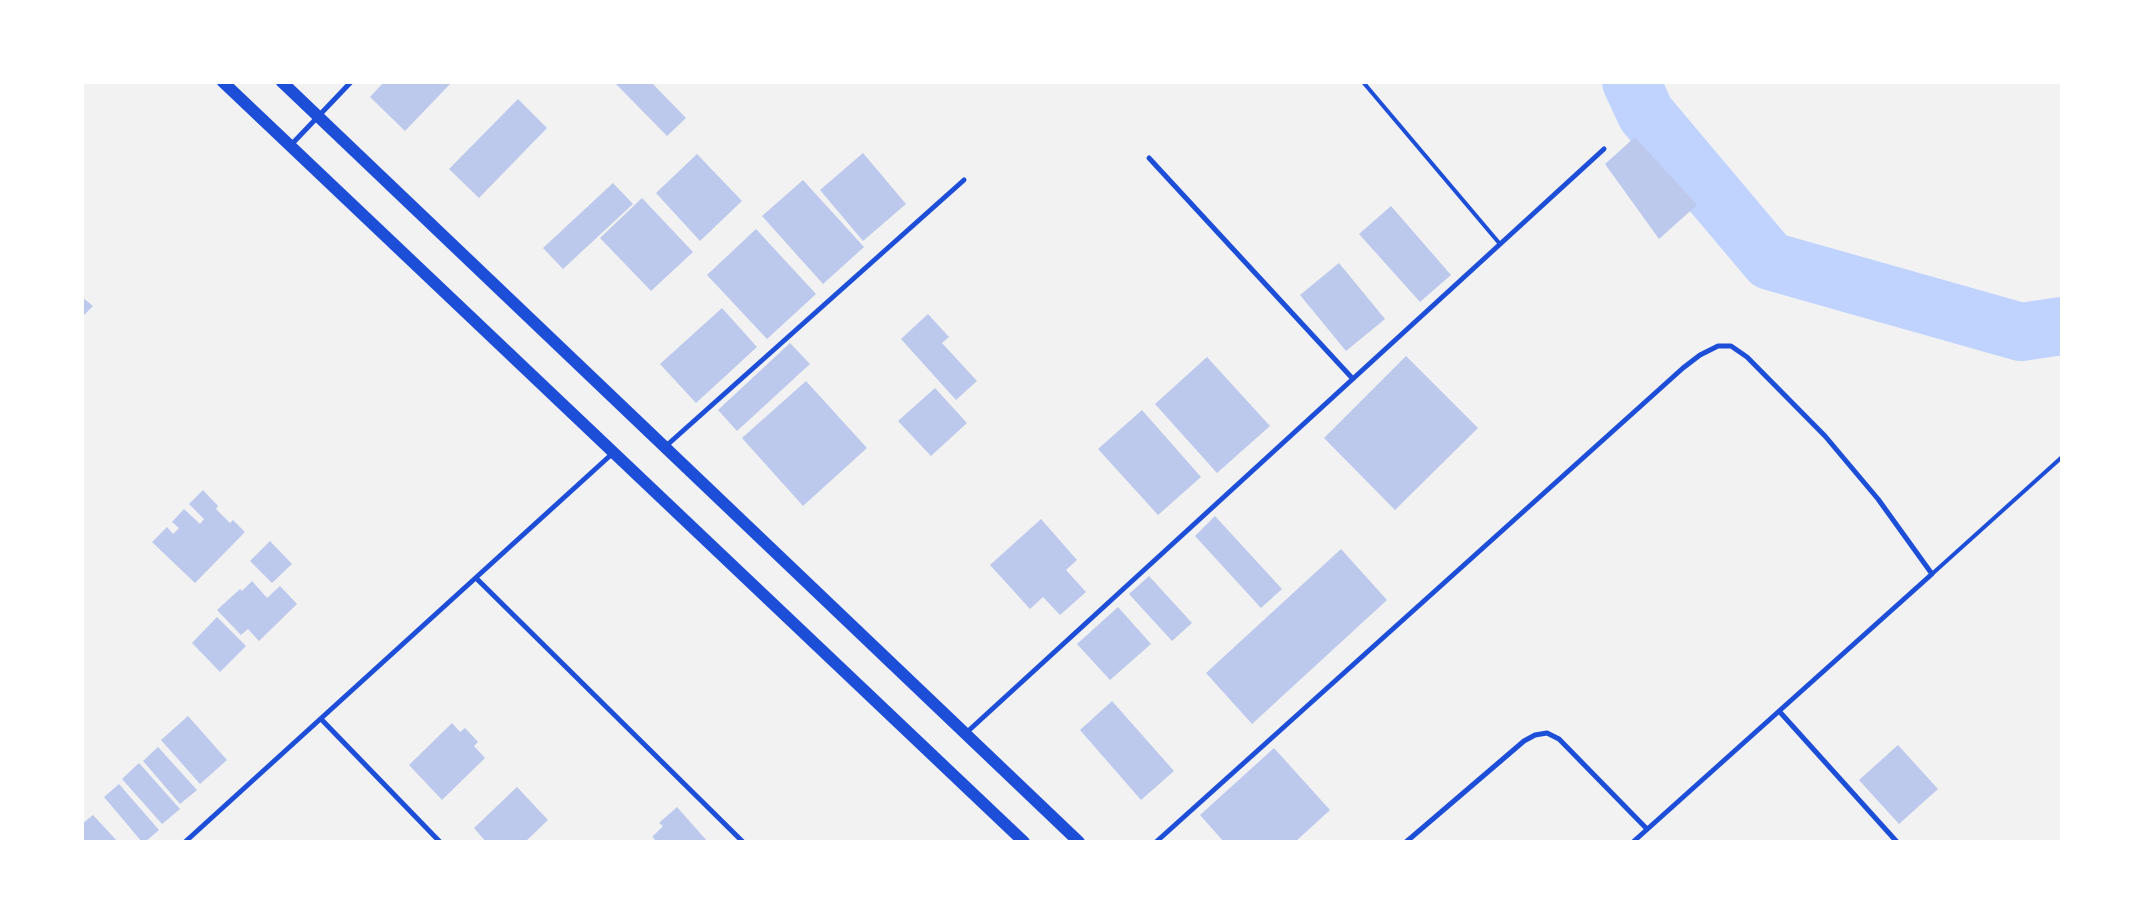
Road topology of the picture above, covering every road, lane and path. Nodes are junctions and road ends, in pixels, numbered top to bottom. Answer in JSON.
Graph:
{"nodes":[{"id":1,"x":223,"y":82,"type":"edge"},
{"id":2,"x":282,"y":82,"type":"edge"},
{"id":3,"x":351,"y":82,"type":"edge"},
{"id":4,"x":1363,"y":82,"type":"edge"},
{"id":5,"x":318,"y":117,"type":"junction"},
{"id":6,"x":290,"y":146,"type":"junction"},
{"id":7,"x":1604,"y":149,"type":"dead end"},
{"id":8,"x":1149,"y":158,"type":"dead end"},
{"id":9,"x":964,"y":180,"type":"dead end"},
{"id":10,"x":1500,"y":244,"type":"junction"},
{"id":11,"x":1352,"y":379,"type":"junction"},
{"id":12,"x":665,"y":447,"type":"junction"},
{"id":13,"x":613,"y":452,"type":"junction"},
{"id":14,"x":2062,"y":458,"type":"edge"},
{"id":15,"x":1932,"y":574,"type":"junction"},
{"id":16,"x":476,"y":578,"type":"junction"},
{"id":17,"x":1779,"y":712,"type":"junction"},
{"id":18,"x":321,"y":719,"type":"junction"},
{"id":19,"x":965,"y":733,"type":"junction"},
{"id":20,"x":1647,"y":829,"type":"junction"},
{"id":21,"x":184,"y":842,"type":"edge"},
{"id":22,"x":440,"y":842,"type":"edge"},
{"id":23,"x":743,"y":842,"type":"edge"},
{"id":24,"x":1024,"y":842,"type":"edge"},
{"id":25,"x":1079,"y":842,"type":"edge"},
{"id":26,"x":1156,"y":842,"type":"edge"},
{"id":27,"x":1406,"y":842,"type":"edge"},
{"id":28,"x":1633,"y":842,"type":"edge"},
{"id":29,"x":1897,"y":842,"type":"edge"}],
"edges":[{"from":1,"to":6,"type":"main road"},
{"from":2,"to":5,"type":"main road"},
{"from":3,"to":5,"type":"street"},
{"from":4,"to":10,"type":"lane"},
{"from":5,"to":6,"type":"street"},
{"from":5,"to":12,"type":"main road"},
{"from":6,"to":13,"type":"main road"},
{"from":7,"to":10,"type":"street"},
{"from":8,"to":11,"type":"street"},
{"from":9,"to":12,"type":"street"},
{"from":10,"to":11,"type":"street"},
{"from":11,"to":19,"type":"street"},
{"from":12,"to":19,"type":"main road"},
{"from":13,"to":16,"type":"street"},
{"from":13,"to":24,"type":"main road"},
{"from":14,"to":15,"type":"lane"},
{"from":15,"to":17,"type":"street"},
{"from":15,"to":26,"type":"street"},
{"from":16,"to":18,"type":"street"},
{"from":16,"to":23,"type":"street"},
{"from":17,"to":20,"type":"street"},
{"from":17,"to":29,"type":"street"},
{"from":18,"to":21,"type":"street"},
{"from":18,"to":22,"type":"street"},
{"from":19,"to":25,"type":"main road"},
{"from":20,"to":27,"type":"street"},
{"from":20,"to":28,"type":"street"}]}
